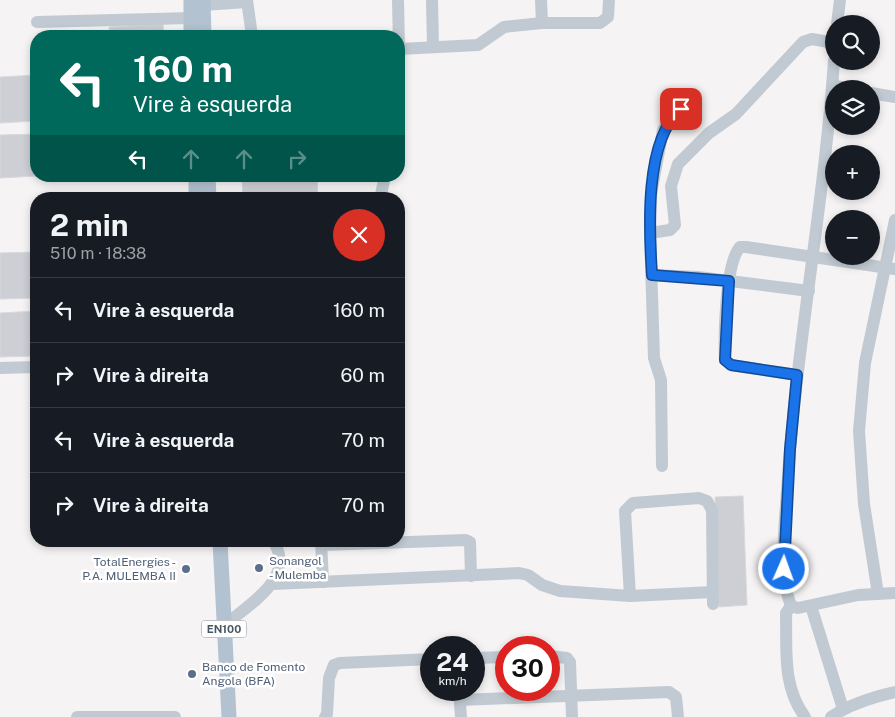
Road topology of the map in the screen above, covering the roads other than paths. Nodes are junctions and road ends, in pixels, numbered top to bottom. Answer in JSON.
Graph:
{"nodes":[{"id":1,"x":398,"y":0,"type":"edge"},
{"id":2,"x":432,"y":0,"type":"edge"},
{"id":3,"x":541,"y":0,"type":"edge"},
{"id":4,"x":609,"y":0,"type":"edge"},
{"id":5,"x":840,"y":0,"type":"edge"},
{"id":6,"x":247,"y":1,"type":"edge"},
{"id":7,"x":199,"y":2,"type":"edge"},
{"id":8,"x":838,"y":15,"type":"edge"},
{"id":9,"x":191,"y":18,"type":"junction"},
{"id":10,"x":37,"y":22,"type":"dead end"},
{"id":11,"x":542,"y":23,"type":"junction"},
{"id":12,"x":192,"y":30,"type":"edge"},
{"id":13,"x":203,"y":30,"type":"edge"},
{"id":14,"x":251,"y":30,"type":"edge"},
{"id":15,"x":399,"y":30,"type":"edge"},
{"id":16,"x":825,"y":42,"type":"edge"},
{"id":17,"x":433,"y":47,"type":"junction"},
{"id":18,"x":405,"y":49,"type":"edge"},
{"id":19,"x":880,"y":95,"type":"edge"},
{"id":20,"x":895,"y":98,"type":"edge"},
{"id":21,"x":690,"y":102,"type":"dead end"},
{"id":22,"x":826,"y":135,"type":"edge"},
{"id":23,"x":895,"y":220,"type":"edge"},
{"id":24,"x":650,"y":233,"type":"junction"},
{"id":25,"x":812,"y":258,"type":"junction"},
{"id":26,"x":890,"y":269,"type":"edge"},
{"id":27,"x":652,"y":275,"type":"junction"},
{"id":28,"x":729,"y":281,"type":"junction"},
{"id":29,"x":809,"y":291,"type":"junction"},
{"id":30,"x":30,"y":367,"type":"edge"},
{"id":31,"x":0,"y":368,"type":"edge"},
{"id":32,"x":797,"y":375,"type":"junction"},
{"id":33,"x":662,"y":466,"type":"dead end"},
{"id":34,"x":405,"y":541,"type":"edge"},
{"id":35,"x":210,"y":547,"type":"edge"},
{"id":36,"x":220,"y":547,"type":"edge"},
{"id":37,"x":274,"y":547,"type":"edge"},
{"id":38,"x":322,"y":547,"type":"edge"},
{"id":39,"x":471,"y":576,"type":"junction"},
{"id":40,"x":323,"y":582,"type":"junction"},
{"id":41,"x":274,"y":584,"type":"junction"},
{"id":42,"x":895,"y":593,"type":"edge"},
{"id":43,"x":878,"y":594,"type":"junction"},
{"id":44,"x":630,"y":596,"type":"junction"},
{"id":45,"x":791,"y":606,"type":"junction"},
{"id":46,"x":811,"y":606,"type":"junction"},
{"id":47,"x":224,"y":626,"type":"junction"},
{"id":48,"x":560,"y":657,"type":"edge"},
{"id":49,"x":420,"y":659,"type":"edge"},
{"id":50,"x":895,"y":692,"type":"edge"},
{"id":51,"x":485,"y":695,"type":"edge"},
{"id":52,"x":571,"y":696,"type":"junction"},
{"id":53,"x":460,"y":701,"type":"edge"},
{"id":54,"x":843,"y":709,"type":"junction"},
{"id":55,"x":77,"y":717,"type":"edge"},
{"id":56,"x":175,"y":717,"type":"edge"},
{"id":57,"x":218,"y":717,"type":"edge"},
{"id":58,"x":229,"y":717,"type":"edge"},
{"id":59,"x":325,"y":717,"type":"edge"},
{"id":60,"x":461,"y":717,"type":"edge"},
{"id":61,"x":572,"y":717,"type":"edge"},
{"id":62,"x":678,"y":717,"type":"edge"},
{"id":63,"x":805,"y":717,"type":"edge"},
{"id":64,"x":831,"y":717,"type":"edge"}],
"edges":[{"from":1,"to":15,"type":"street"},
{"from":2,"to":17,"type":"street"},
{"from":3,"to":11,"type":"street"},
{"from":4,"to":11,"type":"street"},
{"from":5,"to":8,"type":"street"},
{"from":6,"to":7,"type":"street"},
{"from":6,"to":14,"type":"street"},
{"from":7,"to":9,"type":"main road"},
{"from":7,"to":13,"type":"main road"},
{"from":9,"to":10,"type":"street"},
{"from":9,"to":12,"type":"main road"},
{"from":11,"to":17,"type":"street"},
{"from":16,"to":24,"type":"street"},
{"from":17,"to":18,"type":"street"},
{"from":19,"to":20,"type":"street"},
{"from":21,"to":24,"type":"street"},
{"from":22,"to":25,"type":"street"},
{"from":23,"to":26,"type":"street"},
{"from":24,"to":27,"type":"street"},
{"from":25,"to":26,"type":"street"},
{"from":25,"to":28,"type":"street"},
{"from":25,"to":29,"type":"street"},
{"from":26,"to":43,"type":"street"},
{"from":27,"to":28,"type":"street"},
{"from":27,"to":33,"type":"street"},
{"from":28,"to":29,"type":"street"},
{"from":28,"to":32,"type":"street"},
{"from":29,"to":32,"type":"street"},
{"from":30,"to":31,"type":"street"},
{"from":32,"to":45,"type":"street"},
{"from":34,"to":39,"type":"street"},
{"from":35,"to":57,"type":"main road","number":"EN100"},
{"from":36,"to":47,"type":"main road","number":"EN100"},
{"from":37,"to":41,"type":"street"},
{"from":38,"to":40,"type":"street"},
{"from":39,"to":40,"type":"street"},
{"from":39,"to":44,"type":"street"},
{"from":40,"to":41,"type":"street"},
{"from":41,"to":47,"type":"street"},
{"from":42,"to":43,"type":"street"},
{"from":43,"to":46,"type":"street"},
{"from":44,"to":44,"type":"street"},
{"from":45,"to":46,"type":"street"},
{"from":45,"to":63,"type":"street"},
{"from":46,"to":54,"type":"street"},
{"from":47,"to":58,"type":"main road","number":"EN100"},
{"from":48,"to":52,"type":"street"},
{"from":49,"to":59,"type":"street"},
{"from":50,"to":54,"type":"street"},
{"from":51,"to":52,"type":"street"},
{"from":52,"to":61,"type":"street"},
{"from":52,"to":62,"type":"street"},
{"from":53,"to":60,"type":"street"},
{"from":54,"to":64,"type":"street"},
{"from":55,"to":56,"type":"street"}]}
